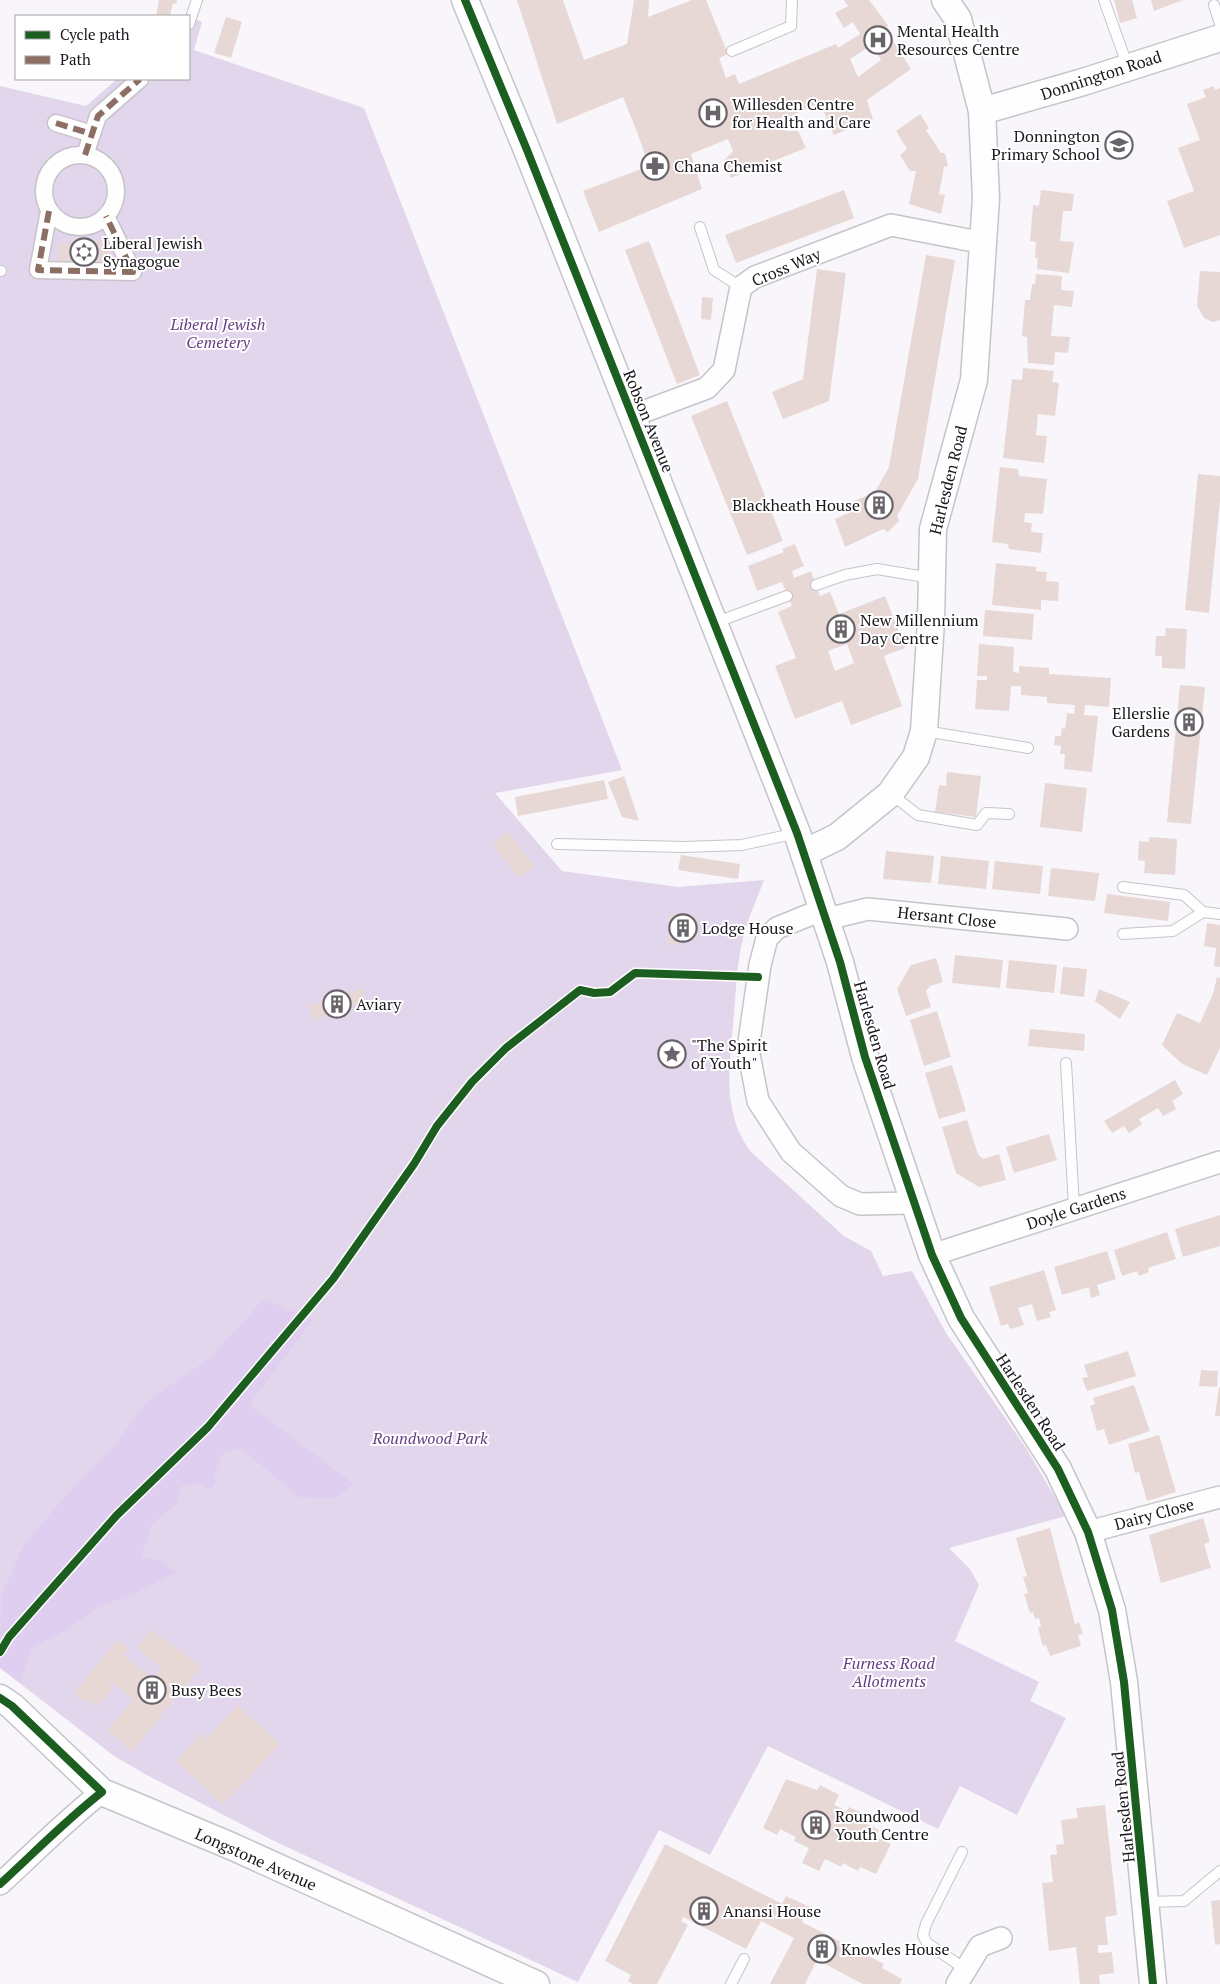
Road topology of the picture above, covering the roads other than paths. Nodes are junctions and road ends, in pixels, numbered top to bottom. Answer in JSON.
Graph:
{"nodes":[{"id":1,"x":197,"y":0,"type":"edge"},
{"id":2,"x":464,"y":0,"type":"edge"},
{"id":3,"x":792,"y":0,"type":"edge"},
{"id":4,"x":945,"y":0,"type":"edge"},
{"id":5,"x":1104,"y":0,"type":"edge"},
{"id":6,"x":1214,"y":5,"type":"dead end"},
{"id":7,"x":190,"y":21,"type":"edge"},
{"id":8,"x":1220,"y":24,"type":"edge"},
{"id":9,"x":1220,"y":38,"type":"edge"},
{"id":10,"x":732,"y":50,"type":"dead end"},
{"id":11,"x":1128,"y":67,"type":"junction"},
{"id":12,"x":139,"y":80,"type":"edge"},
{"id":13,"x":982,"y":111,"type":"junction"},
{"id":14,"x":56,"y":123,"type":"dead end"},
{"id":15,"x":92,"y":134,"type":"junction"},
{"id":16,"x":86,"y":155,"type":"junction"},
{"id":17,"x":49,"y":211,"type":"junction"},
{"id":18,"x":106,"y":216,"type":"junction"},
{"id":19,"x":700,"y":227,"type":"dead end"},
{"id":20,"x":984,"y":244,"type":"junction"},
{"id":21,"x":741,"y":287,"type":"junction"},
{"id":22,"x":632,"y":416,"type":"junction"},
{"id":23,"x":932,"y":578,"type":"junction"},
{"id":24,"x":816,"y":585,"type":"dead end"},
{"id":25,"x":787,"y":596,"type":"dead end"},
{"id":26,"x":714,"y":623,"type":"junction"},
{"id":27,"x":924,"y":731,"type":"junction"},
{"id":28,"x":1028,"y":748,"type":"dead end"},
{"id":29,"x":890,"y":794,"type":"junction"},
{"id":30,"x":1009,"y":814,"type":"dead end"},
{"id":31,"x":800,"y":843,"type":"junction"},
{"id":32,"x":558,"y":844,"type":"dead end"},
{"id":33,"x":1123,"y":887,"type":"dead end"},
{"id":34,"x":1203,"y":912,"type":"junction"},
{"id":35,"x":825,"y":914,"type":"junction"},
{"id":36,"x":1220,"y":914,"type":"edge"},
{"id":37,"x":1067,"y":929,"type":"dead end"},
{"id":38,"x":1123,"y":934,"type":"dead end"},
{"id":39,"x":1066,"y":1062,"type":"dead end"},
{"id":40,"x":1220,"y":1162,"type":"edge"},
{"id":41,"x":912,"y":1202,"type":"junction"},
{"id":42,"x":1074,"y":1208,"type":"junction"},
{"id":43,"x":932,"y":1255,"type":"junction"},
{"id":44,"x":1220,"y":1497,"type":"edge"},
{"id":45,"x":1088,"y":1532,"type":"junction"},
{"id":46,"x":0,"y":1698,"type":"edge"},
{"id":47,"x":102,"y":1792,"type":"junction"},
{"id":48,"x":962,"y":1852,"type":"dead end"},
{"id":49,"x":1220,"y":1871,"type":"edge"},
{"id":50,"x":0,"y":1884,"type":"edge"},
{"id":51,"x":1145,"y":1902,"type":"junction"},
{"id":52,"x":1001,"y":1938,"type":"dead end"},
{"id":53,"x":744,"y":1959,"type":"dead end"},
{"id":54,"x":961,"y":1976,"type":"edge"},
{"id":55,"x":536,"y":1984,"type":"edge"},
{"id":56,"x":731,"y":1984,"type":"edge"},
{"id":57,"x":1153,"y":1984,"type":"edge"}],
"edges":[{"from":1,"to":7,"type":"lane"},
{"from":2,"to":22,"type":"street","name":"Robson Avenue"},
{"from":3,"to":10,"type":"lane"},
{"from":4,"to":13,"type":"street","name":"Harlesden Road"},
{"from":5,"to":11,"type":"lane"},
{"from":6,"to":8,"type":"lane"},
{"from":9,"to":11,"type":"street","name":"Donnington Road"},
{"from":11,"to":13,"type":"street","name":"Donnington Road"},
{"from":12,"to":15,"type":"street"},
{"from":13,"to":20,"type":"street","name":"Harlesden Road"},
{"from":14,"to":15,"type":"street"},
{"from":15,"to":16,"type":"street"},
{"from":16,"to":17,"type":"street"},
{"from":16,"to":18,"type":"street"},
{"from":17,"to":18,"type":"street"},
{"from":17,"to":18,"type":"street"},
{"from":19,"to":21,"type":"lane"},
{"from":20,"to":21,"type":"street","name":"Cross Way"},
{"from":20,"to":23,"type":"street","name":"Harlesden Road"},
{"from":21,"to":22,"type":"street","name":"Cross Way"},
{"from":22,"to":26,"type":"street","name":"Robson Avenue"},
{"from":23,"to":24,"type":"lane"},
{"from":23,"to":27,"type":"street","name":"Harlesden Road"},
{"from":25,"to":26,"type":"lane"},
{"from":26,"to":31,"type":"street","name":"Robson Avenue"},
{"from":27,"to":28,"type":"lane"},
{"from":27,"to":29,"type":"street","name":"Harlesden Road"},
{"from":29,"to":30,"type":"lane"},
{"from":29,"to":31,"type":"street","name":"Harlesden Road"},
{"from":31,"to":32,"type":"lane"},
{"from":31,"to":35,"type":"street","name":"Harlesden Road"},
{"from":33,"to":34,"type":"lane"},
{"from":34,"to":36,"type":"lane"},
{"from":34,"to":38,"type":"lane"},
{"from":35,"to":37,"type":"street","name":"Hersant Close"},
{"from":35,"to":41,"type":"street","name":"Harlesden Road"},
{"from":35,"to":41,"type":"street"},
{"from":39,"to":42,"type":"lane"},
{"from":40,"to":42,"type":"street","name":"Doyle Gardens"},
{"from":41,"to":43,"type":"street","name":"Harlesden Road"},
{"from":42,"to":43,"type":"street","name":"Doyle Gardens"},
{"from":43,"to":45,"type":"street","name":"Harlesden Road"},
{"from":44,"to":45,"type":"street","name":"Dairy Close"},
{"from":45,"to":51,"type":"street","name":"Harlesden Road"},
{"from":46,"to":47,"type":"street","name":"Longstone Avenue"},
{"from":47,"to":50,"type":"street"},
{"from":47,"to":55,"type":"street","name":"Longstone Avenue"},
{"from":48,"to":54,"type":"lane"},
{"from":49,"to":51,"type":"lane"},
{"from":51,"to":57,"type":"street","name":"Harlesden Road"},
{"from":52,"to":54,"type":"street"},
{"from":53,"to":56,"type":"lane"}]}
